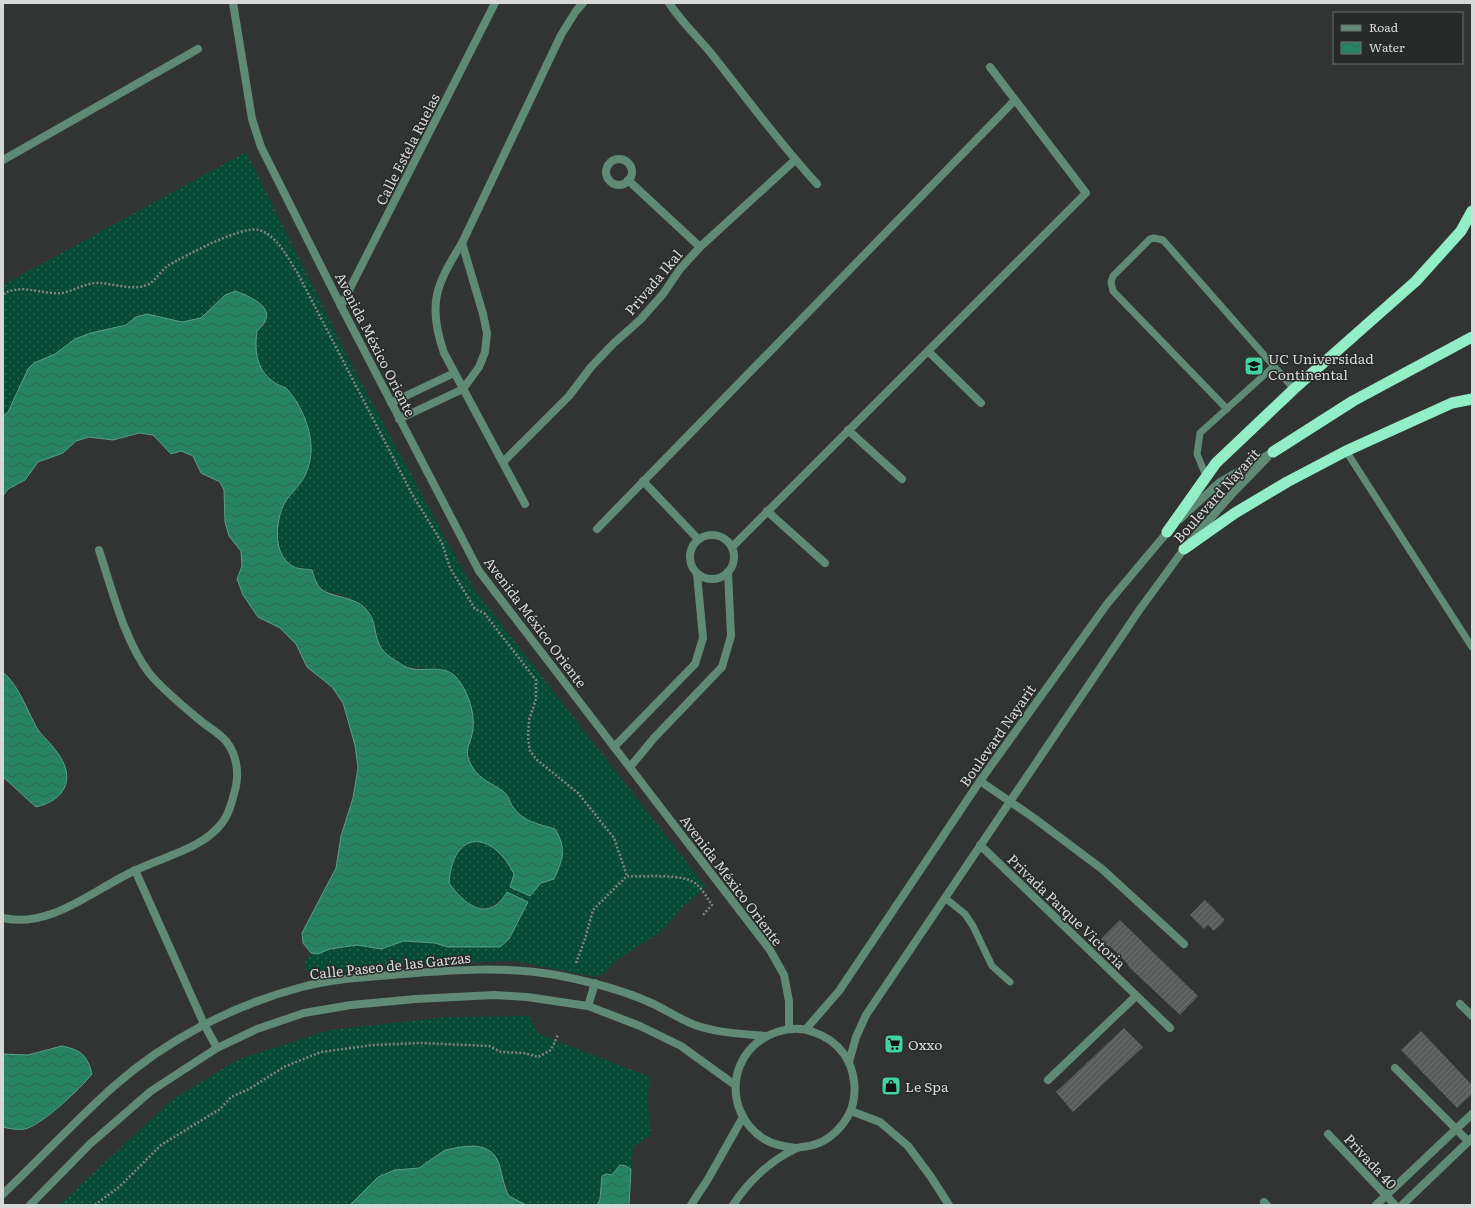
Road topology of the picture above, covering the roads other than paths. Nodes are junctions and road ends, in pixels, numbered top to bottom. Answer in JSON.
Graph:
{"nodes":[{"id":1,"x":233,"y":3,"type":"edge"},
{"id":2,"x":496,"y":3,"type":"edge"},
{"id":3,"x":583,"y":3,"type":"edge"},
{"id":4,"x":669,"y":3,"type":"edge"},
{"id":5,"x":198,"y":49,"type":"dead end"},
{"id":6,"x":990,"y":67,"type":"dead end"},
{"id":7,"x":1015,"y":100,"type":"junction"},
{"id":8,"x":3,"y":160,"type":"edge"},
{"id":9,"x":795,"y":160,"type":"junction"},
{"id":10,"x":628,"y":180,"type":"dead end"},
{"id":11,"x":817,"y":184,"type":"dead end"},
{"id":12,"x":1472,"y":211,"type":"edge"},
{"id":13,"x":462,"y":243,"type":"junction"},
{"id":14,"x":700,"y":247,"type":"junction"},
{"id":15,"x":341,"y":306,"type":"junction"},
{"id":16,"x":1472,"y":337,"type":"edge"},
{"id":17,"x":928,"y":351,"type":"junction"},
{"id":18,"x":1273,"y":367,"type":"junction"},
{"id":19,"x":454,"y":373,"type":"junction"},
{"id":20,"x":463,"y":389,"type":"junction"},
{"id":21,"x":1294,"y":389,"type":"junction"},
{"id":22,"x":1472,"y":398,"type":"edge"},
{"id":23,"x":981,"y":402,"type":"dead end"},
{"id":24,"x":391,"y":403,"type":"junction"},
{"id":25,"x":1227,"y":409,"type":"junction"},
{"id":26,"x":400,"y":419,"type":"junction"},
{"id":27,"x":848,"y":430,"type":"junction"},
{"id":28,"x":1346,"y":451,"type":"junction"},
{"id":29,"x":1273,"y":452,"type":"junction"},
{"id":30,"x":503,"y":462,"type":"junction"},
{"id":31,"x":1206,"y":476,"type":"junction"},
{"id":32,"x":902,"y":479,"type":"dead end"},
{"id":33,"x":643,"y":481,"type":"junction"},
{"id":34,"x":525,"y":504,"type":"dead end"},
{"id":35,"x":768,"y":511,"type":"junction"},
{"id":36,"x":596,"y":529,"type":"dead end"},
{"id":37,"x":1167,"y":532,"type":"junction"},
{"id":38,"x":698,"y":539,"type":"junction"},
{"id":39,"x":732,"y":547,"type":"junction"},
{"id":40,"x":1184,"y":549,"type":"junction"},
{"id":41,"x":99,"y":550,"type":"dead end"},
{"id":42,"x":824,"y":563,"type":"dead end"},
{"id":43,"x":728,"y":572,"type":"junction"},
{"id":44,"x":697,"y":574,"type":"junction"},
{"id":45,"x":1472,"y":647,"type":"edge"},
{"id":46,"x":614,"y":747,"type":"junction"},
{"id":47,"x":630,"y":767,"type":"junction"},
{"id":48,"x":980,"y":781,"type":"junction"},
{"id":49,"x":1009,"y":802,"type":"junction"},
{"id":50,"x":980,"y":845,"type":"junction"},
{"id":51,"x":134,"y":870,"type":"junction"},
{"id":52,"x":945,"y":898,"type":"junction"},
{"id":53,"x":3,"y":918,"type":"edge"},
{"id":54,"x":1184,"y":944,"type":"dead end"},
{"id":55,"x":1010,"y":982,"type":"dead end"},
{"id":56,"x":595,"y":983,"type":"junction"},
{"id":57,"x":1136,"y":996,"type":"junction"},
{"id":58,"x":1460,"y":1004,"type":"dead end"},
{"id":59,"x":588,"y":1006,"type":"junction"},
{"id":60,"x":1472,"y":1016,"type":"edge"},
{"id":61,"x":204,"y":1024,"type":"junction"},
{"id":62,"x":789,"y":1028,"type":"junction"},
{"id":63,"x":1170,"y":1028,"type":"dead end"},
{"id":64,"x":806,"y":1029,"type":"junction"},
{"id":65,"x":766,"y":1036,"type":"junction"},
{"id":66,"x":217,"y":1048,"type":"junction"},
{"id":67,"x":849,"y":1062,"type":"junction"},
{"id":68,"x":1395,"y":1068,"type":"dead end"},
{"id":69,"x":1048,"y":1080,"type":"dead end"},
{"id":70,"x":735,"y":1085,"type":"junction"},
{"id":71,"x":851,"y":1111,"type":"junction"},
{"id":72,"x":1472,"y":1114,"type":"edge"},
{"id":73,"x":742,"y":1117,"type":"junction"},
{"id":74,"x":1456,"y":1129,"type":"junction"},
{"id":75,"x":1328,"y":1134,"type":"dead end"},
{"id":76,"x":1470,"y":1139,"type":"edge"},
{"id":77,"x":796,"y":1148,"type":"junction"},
{"id":78,"x":3,"y":1194,"type":"edge"},
{"id":79,"x":1386,"y":1196,"type":"junction"},
{"id":80,"x":30,"y":1205,"type":"edge"},
{"id":81,"x":691,"y":1205,"type":"edge"},
{"id":82,"x":733,"y":1205,"type":"edge"},
{"id":83,"x":949,"y":1205,"type":"edge"},
{"id":84,"x":1376,"y":1205,"type":"edge"},
{"id":85,"x":1395,"y":1205,"type":"edge"},
{"id":86,"x":1402,"y":1205,"type":"edge"}],
"edges":[{"from":1,"to":15,"type":"street","name":"Avenida México Oriente"},
{"from":2,"to":15,"type":"street","name":"Calle Estela Ruelas"},
{"from":3,"to":13,"type":"street"},
{"from":4,"to":9,"type":"street"},
{"from":5,"to":8,"type":"street"},
{"from":6,"to":7,"type":"street"},
{"from":7,"to":17,"type":"street"},
{"from":7,"to":33,"type":"street"},
{"from":9,"to":11,"type":"street"},
{"from":9,"to":14,"type":"street","name":"Privada Ikal"},
{"from":10,"to":14,"type":"street"},
{"from":12,"to":21,"type":"highway"},
{"from":13,"to":19,"type":"street"},
{"from":13,"to":20,"type":"street"},
{"from":14,"to":30,"type":"street","name":"Privada Ikal"},
{"from":15,"to":24,"type":"street","name":"Avenida México Oriente"},
{"from":16,"to":29,"type":"highway"},
{"from":17,"to":23,"type":"street"},
{"from":17,"to":27,"type":"street"},
{"from":18,"to":21,"type":"lane"},
{"from":18,"to":25,"type":"lane"},
{"from":18,"to":25,"type":"lane"},
{"from":19,"to":20,"type":"street"},
{"from":19,"to":24,"type":"street"},
{"from":20,"to":26,"type":"street"},
{"from":20,"to":30,"type":"street"},
{"from":21,"to":31,"type":"highway"},
{"from":22,"to":28,"type":"highway"},
{"from":24,"to":26,"type":"street","name":"Avenida México Oriente"},
{"from":25,"to":31,"type":"lane"},
{"from":26,"to":46,"type":"street","name":"Avenida México Oriente"},
{"from":27,"to":32,"type":"street"},
{"from":27,"to":35,"type":"street"},
{"from":28,"to":40,"type":"highway"},
{"from":28,"to":45,"type":"lane"},
{"from":29,"to":37,"type":"street","name":"Boulevard Nayarit"},
{"from":29,"to":40,"type":"street","name":"Boulevard Nayarit"},
{"from":30,"to":34,"type":"street"},
{"from":31,"to":37,"type":"highway"},
{"from":33,"to":36,"type":"street"},
{"from":33,"to":38,"type":"street"},
{"from":35,"to":39,"type":"street"},
{"from":35,"to":42,"type":"street"},
{"from":37,"to":48,"type":"street","name":"Boulevard Nayarit"},
{"from":38,"to":39,"type":"street"},
{"from":38,"to":44,"type":"street"},
{"from":39,"to":43,"type":"street"},
{"from":40,"to":49,"type":"street","name":"Boulevard Nayarit"},
{"from":41,"to":51,"type":"street"},
{"from":43,"to":44,"type":"street"},
{"from":43,"to":47,"type":"street"},
{"from":44,"to":46,"type":"street"},
{"from":46,"to":47,"type":"street","name":"Avenida México Oriente"},
{"from":47,"to":62,"type":"street","name":"Avenida México Oriente"},
{"from":48,"to":49,"type":"street"},
{"from":48,"to":64,"type":"street","name":"Boulevard Nayarit"},
{"from":49,"to":50,"type":"street","name":"Boulevard Nayarit"},
{"from":49,"to":54,"type":"street"},
{"from":50,"to":52,"type":"street","name":"Boulevard Nayarit"},
{"from":50,"to":57,"type":"street","name":"Privada Parque Victoria"},
{"from":51,"to":53,"type":"street"},
{"from":51,"to":61,"type":"street"},
{"from":52,"to":55,"type":"lane"},
{"from":52,"to":67,"type":"street","name":"Boulevard Nayarit"},
{"from":56,"to":59,"type":"street"},
{"from":56,"to":61,"type":"street","name":"Calle Paseo de las Garzas"},
{"from":56,"to":65,"type":"street","name":"Calle Paseo de las Garzas"},
{"from":57,"to":63,"type":"street","name":"Privada Parque Victoria"},
{"from":57,"to":69,"type":"street"},
{"from":58,"to":60,"type":"street"},
{"from":59,"to":66,"type":"street"},
{"from":59,"to":70,"type":"street"},
{"from":61,"to":66,"type":"street"},
{"from":61,"to":78,"type":"street","name":"Calle Paseo de las Garzas"},
{"from":62,"to":64,"type":"street"},
{"from":62,"to":65,"type":"street"},
{"from":64,"to":67,"type":"street"},
{"from":65,"to":70,"type":"street"},
{"from":66,"to":80,"type":"street"},
{"from":67,"to":71,"type":"street"},
{"from":68,"to":74,"type":"street"},
{"from":70,"to":73,"type":"street"},
{"from":71,"to":77,"type":"street"},
{"from":71,"to":83,"type":"street"},
{"from":72,"to":74,"type":"street"},
{"from":73,"to":77,"type":"street"},
{"from":73,"to":81,"type":"street"},
{"from":74,"to":76,"type":"street"},
{"from":74,"to":79,"type":"street"},
{"from":75,"to":79,"type":"street","name":"Privada 40"},
{"from":76,"to":86,"type":"street"},
{"from":77,"to":82,"type":"street"},
{"from":79,"to":84,"type":"street"},
{"from":79,"to":85,"type":"street","name":"Privada 40"}]}
